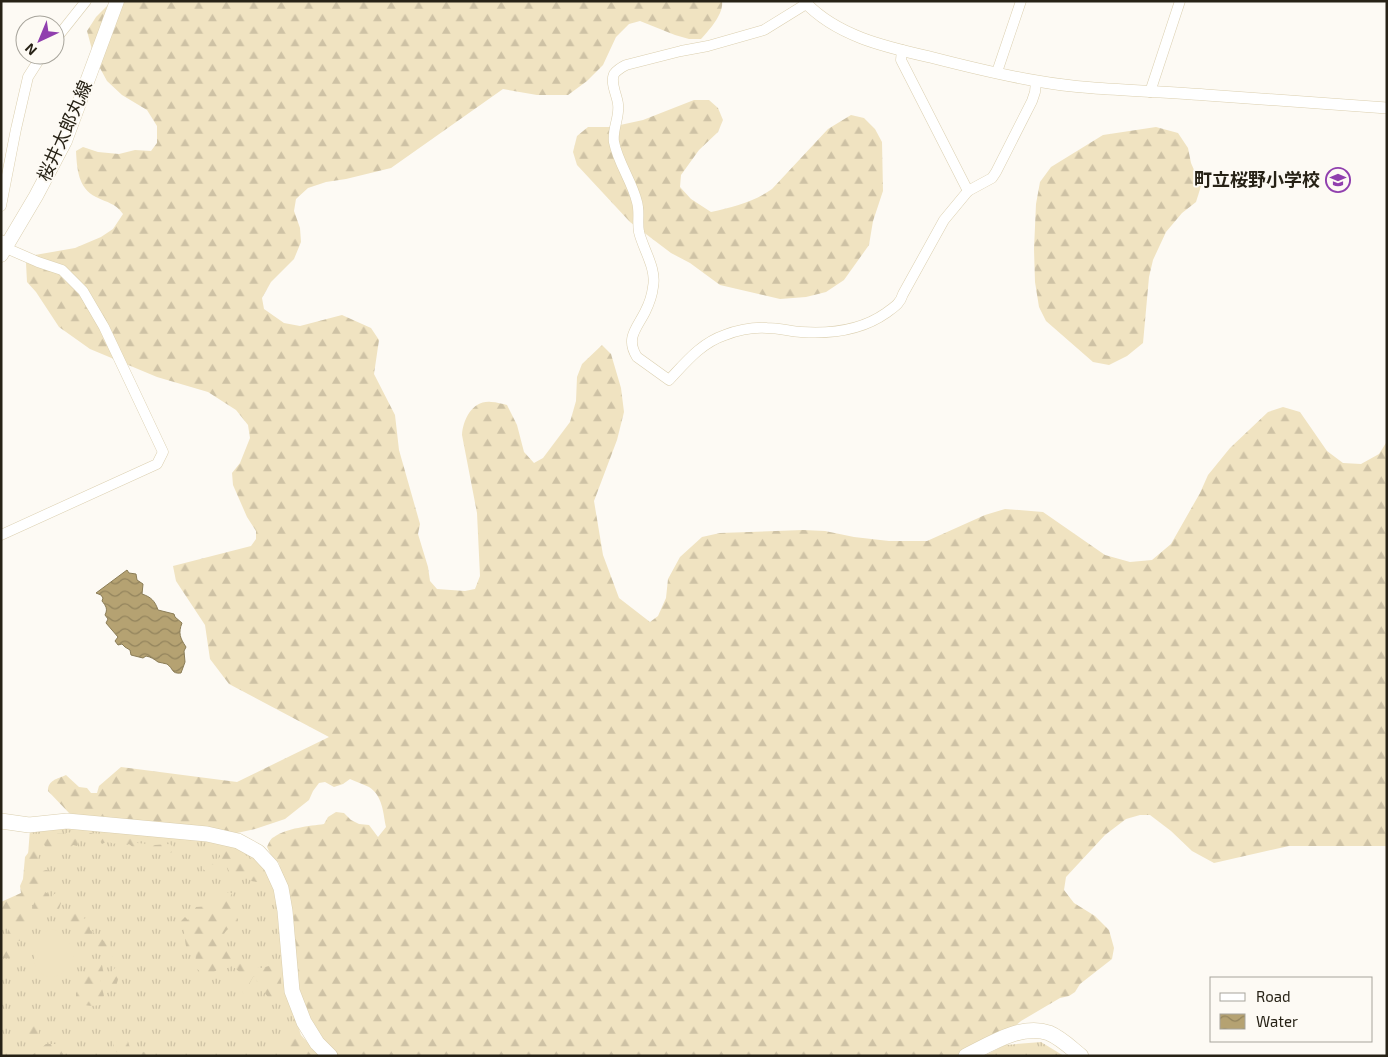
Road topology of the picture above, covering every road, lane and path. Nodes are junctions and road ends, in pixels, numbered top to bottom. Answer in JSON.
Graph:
{"nodes":[{"id":1,"x":86,"y":1,"type":"edge"},
{"id":2,"x":117,"y":1,"type":"edge"},
{"id":3,"x":1021,"y":1,"type":"edge"},
{"id":4,"x":1180,"y":1,"type":"edge"},
{"id":5,"x":806,"y":2,"type":"edge"},
{"id":6,"x":65,"y":27,"type":"edge"},
{"id":7,"x":902,"y":50,"type":"junction"},
{"id":8,"x":36,"y":65,"type":"edge"},
{"id":9,"x":997,"y":72,"type":"junction"},
{"id":10,"x":1036,"y":81,"type":"junction"},
{"id":11,"x":1150,"y":92,"type":"junction"},
{"id":12,"x":1387,"y":108,"type":"edge"},
{"id":13,"x":968,"y":191,"type":"junction"},
{"id":14,"x":1,"y":206,"type":"edge"},
{"id":15,"x":3,"y":248,"type":"edge"},
{"id":16,"x":1,"y":535,"type":"edge"},
{"id":17,"x":1,"y":821,"type":"edge"},
{"id":18,"x":330,"y":1056,"type":"edge"},
{"id":19,"x":966,"y":1056,"type":"edge"},
{"id":20,"x":1081,"y":1056,"type":"edge"}],
"edges":[{"from":1,"to":6,"type":"street"},
{"from":2,"to":15,"type":"main road","name":"桜井太郎丸線"},
{"from":3,"to":9,"type":"street"},
{"from":4,"to":11,"type":"street"},
{"from":5,"to":7,"type":"street"},
{"from":5,"to":13,"type":"street"},
{"from":7,"to":9,"type":"street"},
{"from":7,"to":13,"type":"street"},
{"from":8,"to":14,"type":"street"},
{"from":9,"to":10,"type":"street"},
{"from":10,"to":11,"type":"street"},
{"from":10,"to":13,"type":"street"},
{"from":11,"to":12,"type":"street"},
{"from":15,"to":16,"type":"street"},
{"from":17,"to":18,"type":"main road"},
{"from":19,"to":20,"type":"main road"}]}
